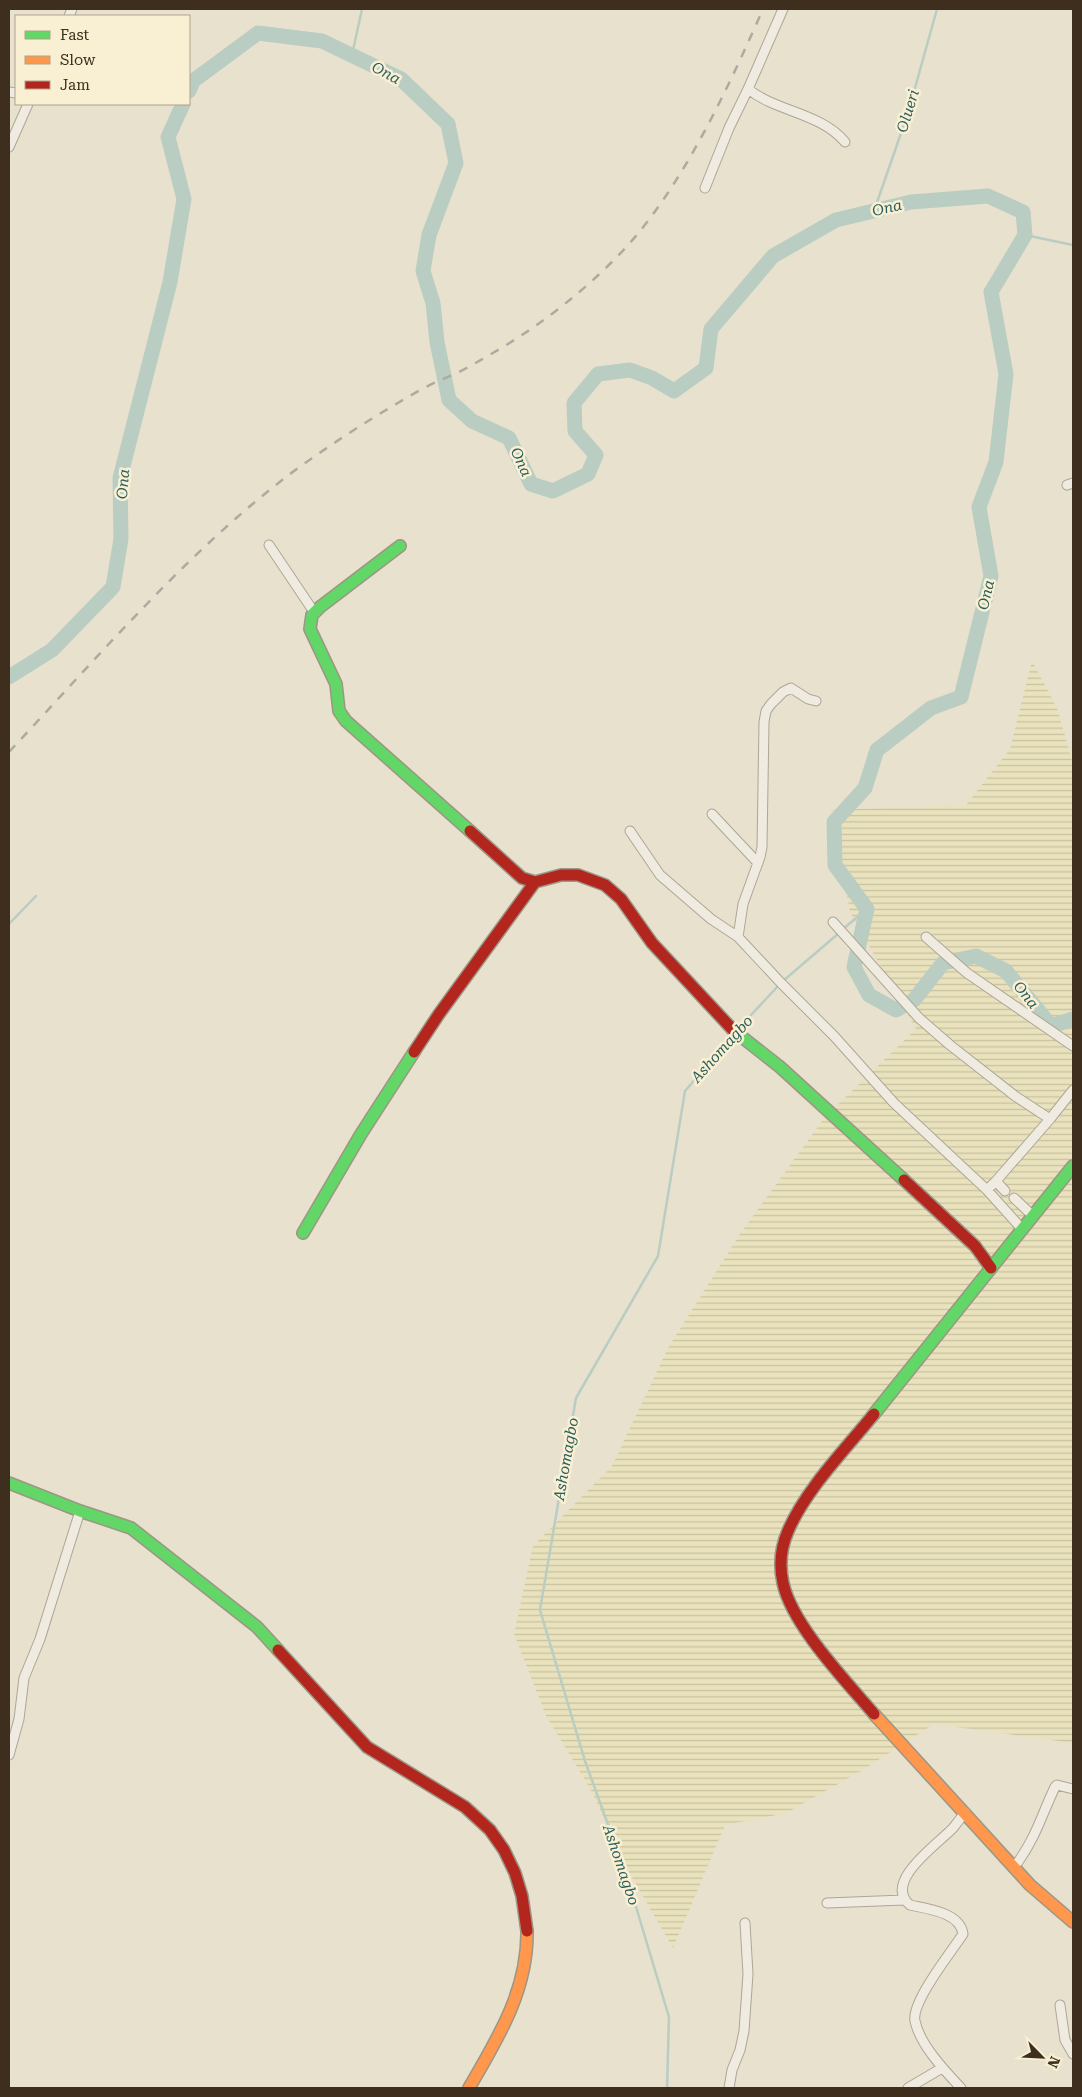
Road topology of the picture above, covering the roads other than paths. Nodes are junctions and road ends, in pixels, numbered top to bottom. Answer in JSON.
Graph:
{"nodes":[{"id":1,"x":783,"y":9,"type":"edge"},
{"id":2,"x":748,"y":89,"type":"junction"},
{"id":3,"x":28,"y":105,"type":"edge"},
{"id":4,"x":845,"y":142,"type":"dead end"},
{"id":5,"x":9,"y":147,"type":"edge"},
{"id":6,"x":704,"y":188,"type":"dead end"},
{"id":7,"x":269,"y":545,"type":"dead end"},
{"id":8,"x":400,"y":546,"type":"dead end"},
{"id":9,"x":314,"y":612,"type":"junction"},
{"id":10,"x":816,"y":701,"type":"dead end"},
{"id":11,"x":712,"y":814,"type":"dead end"},
{"id":12,"x":630,"y":831,"type":"dead end"},
{"id":13,"x":758,"y":862,"type":"junction"},
{"id":14,"x":535,"y":882,"type":"junction"},
{"id":15,"x":833,"y":922,"type":"dead end"},
{"id":16,"x":738,"y":937,"type":"junction"},
{"id":17,"x":926,"y":938,"type":"dead end"},
{"id":18,"x":1073,"y":1046,"type":"edge"},
{"id":19,"x":1073,"y":1090,"type":"edge"},
{"id":20,"x":1050,"y":1119,"type":"junction"},
{"id":21,"x":1073,"y":1166,"type":"edge"},
{"id":22,"x":996,"y":1181,"type":"junction"},
{"id":23,"x":987,"y":1190,"type":"junction"},
{"id":24,"x":1005,"y":1191,"type":"dead end"},
{"id":25,"x":1014,"y":1198,"type":"dead end"},
{"id":26,"x":1033,"y":1216,"type":"junction"},
{"id":27,"x":1022,"y":1229,"type":"junction"},
{"id":28,"x":303,"y":1233,"type":"dead end"},
{"id":29,"x":991,"y":1268,"type":"junction"},
{"id":30,"x":9,"y":1483,"type":"edge"},
{"id":31,"x":80,"y":1511,"type":"junction"},
{"id":32,"x":9,"y":1755,"type":"edge"},
{"id":33,"x":1073,"y":1789,"type":"edge"},
{"id":34,"x":965,"y":1812,"type":"junction"},
{"id":35,"x":1011,"y":1864,"type":"junction"},
{"id":36,"x":904,"y":1900,"type":"junction"},
{"id":37,"x":827,"y":1903,"type":"dead end"},
{"id":38,"x":1073,"y":1922,"type":"edge"},
{"id":39,"x":745,"y":1923,"type":"dead end"},
{"id":40,"x":1060,"y":2005,"type":"dead end"},
{"id":41,"x":1073,"y":2054,"type":"edge"},
{"id":42,"x":942,"y":2068,"type":"junction"},
{"id":43,"x":469,"y":2088,"type":"edge"},
{"id":44,"x":729,"y":2088,"type":"edge"},
{"id":45,"x":908,"y":2088,"type":"edge"},
{"id":46,"x":961,"y":2088,"type":"edge"}],
"edges":[{"from":1,"to":2,"type":"street"},
{"from":2,"to":4,"type":"street"},
{"from":2,"to":6,"type":"street"},
{"from":3,"to":5,"type":"street"},
{"from":7,"to":9,"type":"street"},
{"from":8,"to":9,"type":"street"},
{"from":9,"to":14,"type":"street"},
{"from":10,"to":13,"type":"street"},
{"from":11,"to":13,"type":"street"},
{"from":12,"to":16,"type":"street"},
{"from":13,"to":16,"type":"street"},
{"from":14,"to":28,"type":"street"},
{"from":14,"to":29,"type":"street"},
{"from":15,"to":20,"type":"street"},
{"from":16,"to":23,"type":"street"},
{"from":17,"to":18,"type":"street"},
{"from":19,"to":20,"type":"street"},
{"from":20,"to":22,"type":"street"},
{"from":21,"to":26,"type":"street"},
{"from":22,"to":23,"type":"street"},
{"from":22,"to":24,"type":"street"},
{"from":23,"to":27,"type":"street"},
{"from":25,"to":26,"type":"street"},
{"from":26,"to":27,"type":"street"},
{"from":27,"to":29,"type":"street"},
{"from":29,"to":34,"type":"street"},
{"from":30,"to":31,"type":"street"},
{"from":31,"to":32,"type":"street"},
{"from":31,"to":43,"type":"street"},
{"from":33,"to":35,"type":"street"},
{"from":34,"to":35,"type":"street"},
{"from":34,"to":36,"type":"street"},
{"from":35,"to":38,"type":"street"},
{"from":36,"to":37,"type":"street"},
{"from":36,"to":42,"type":"street"},
{"from":39,"to":44,"type":"street"},
{"from":40,"to":41,"type":"street"},
{"from":42,"to":45,"type":"street"},
{"from":42,"to":46,"type":"street"}]}
